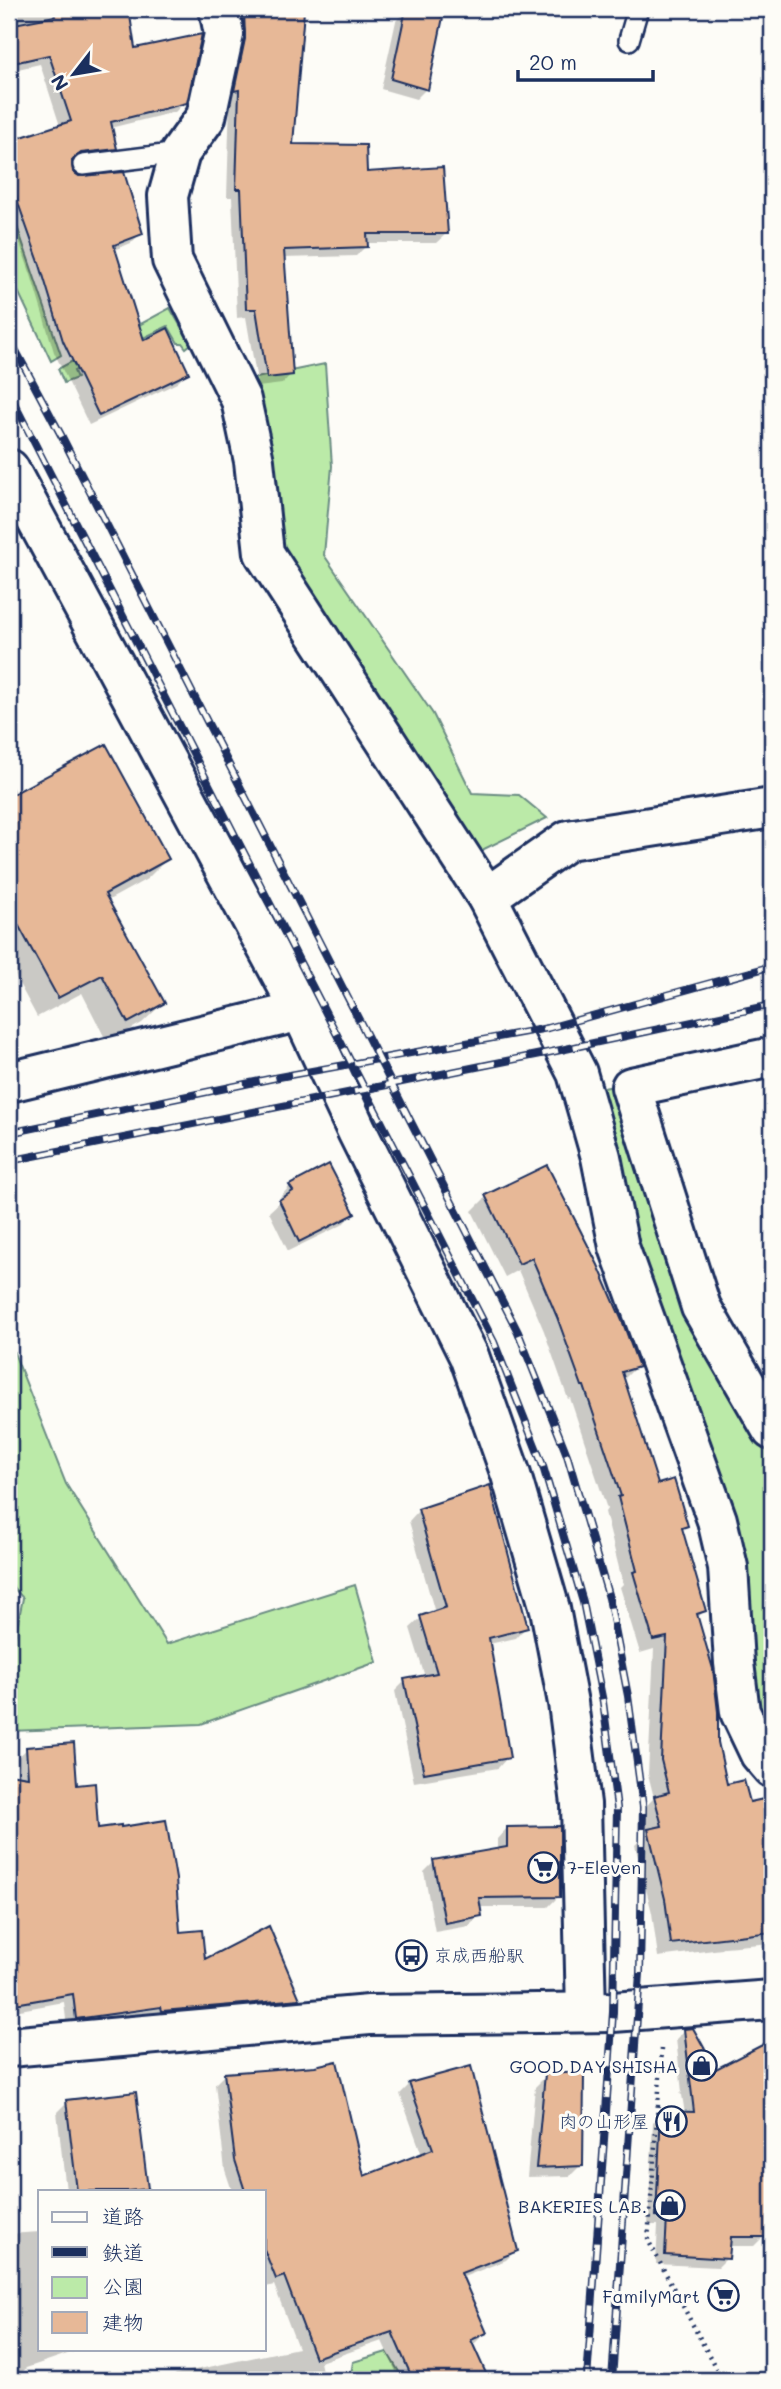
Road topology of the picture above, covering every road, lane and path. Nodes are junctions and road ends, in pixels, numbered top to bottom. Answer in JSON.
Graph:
{"nodes":[{"id":1,"x":219,"y":9,"type":"edge"},
{"id":2,"x":638,"y":9,"type":"edge"},
{"id":3,"x":629,"y":40,"type":"dead end"},
{"id":4,"x":180,"y":153,"type":"junction"},
{"id":5,"x":83,"y":165,"type":"dead end"},
{"id":6,"x":9,"y":469,"type":"edge"},
{"id":7,"x":772,"y":808,"type":"edge"},
{"id":8,"x":487,"y":897,"type":"junction"},
{"id":9,"x":301,"y":1011,"type":"junction"},
{"id":10,"x":772,"y":1057,"type":"edge"},
{"id":11,"x":9,"y":1082,"type":"edge"},
{"id":12,"x":772,"y":1430,"type":"edge"},
{"id":13,"x":772,"y":1768,"type":"edge"},
{"id":14,"x":772,"y":2000,"type":"edge"},
{"id":15,"x":586,"y":2012,"type":"junction"},
{"id":16,"x":9,"y":2047,"type":"edge"},
{"id":17,"x":662,"y":2048,"type":"dead end"},
{"id":18,"x":722,"y":2380,"type":"edge"}],
"edges":[{"from":1,"to":4,"type":"street"},
{"from":2,"to":3,"type":"lane"},
{"from":4,"to":5,"type":"lane"},
{"from":4,"to":8,"type":"street"},
{"from":6,"to":9,"type":"street"},
{"from":7,"to":8,"type":"street"},
{"from":8,"to":13,"type":"street"},
{"from":9,"to":11,"type":"street"},
{"from":9,"to":15,"type":"street"},
{"from":10,"to":12,"type":"street"},
{"from":14,"to":15,"type":"street"},
{"from":15,"to":16,"type":"street"},
{"from":17,"to":18,"type":"path"}]}
